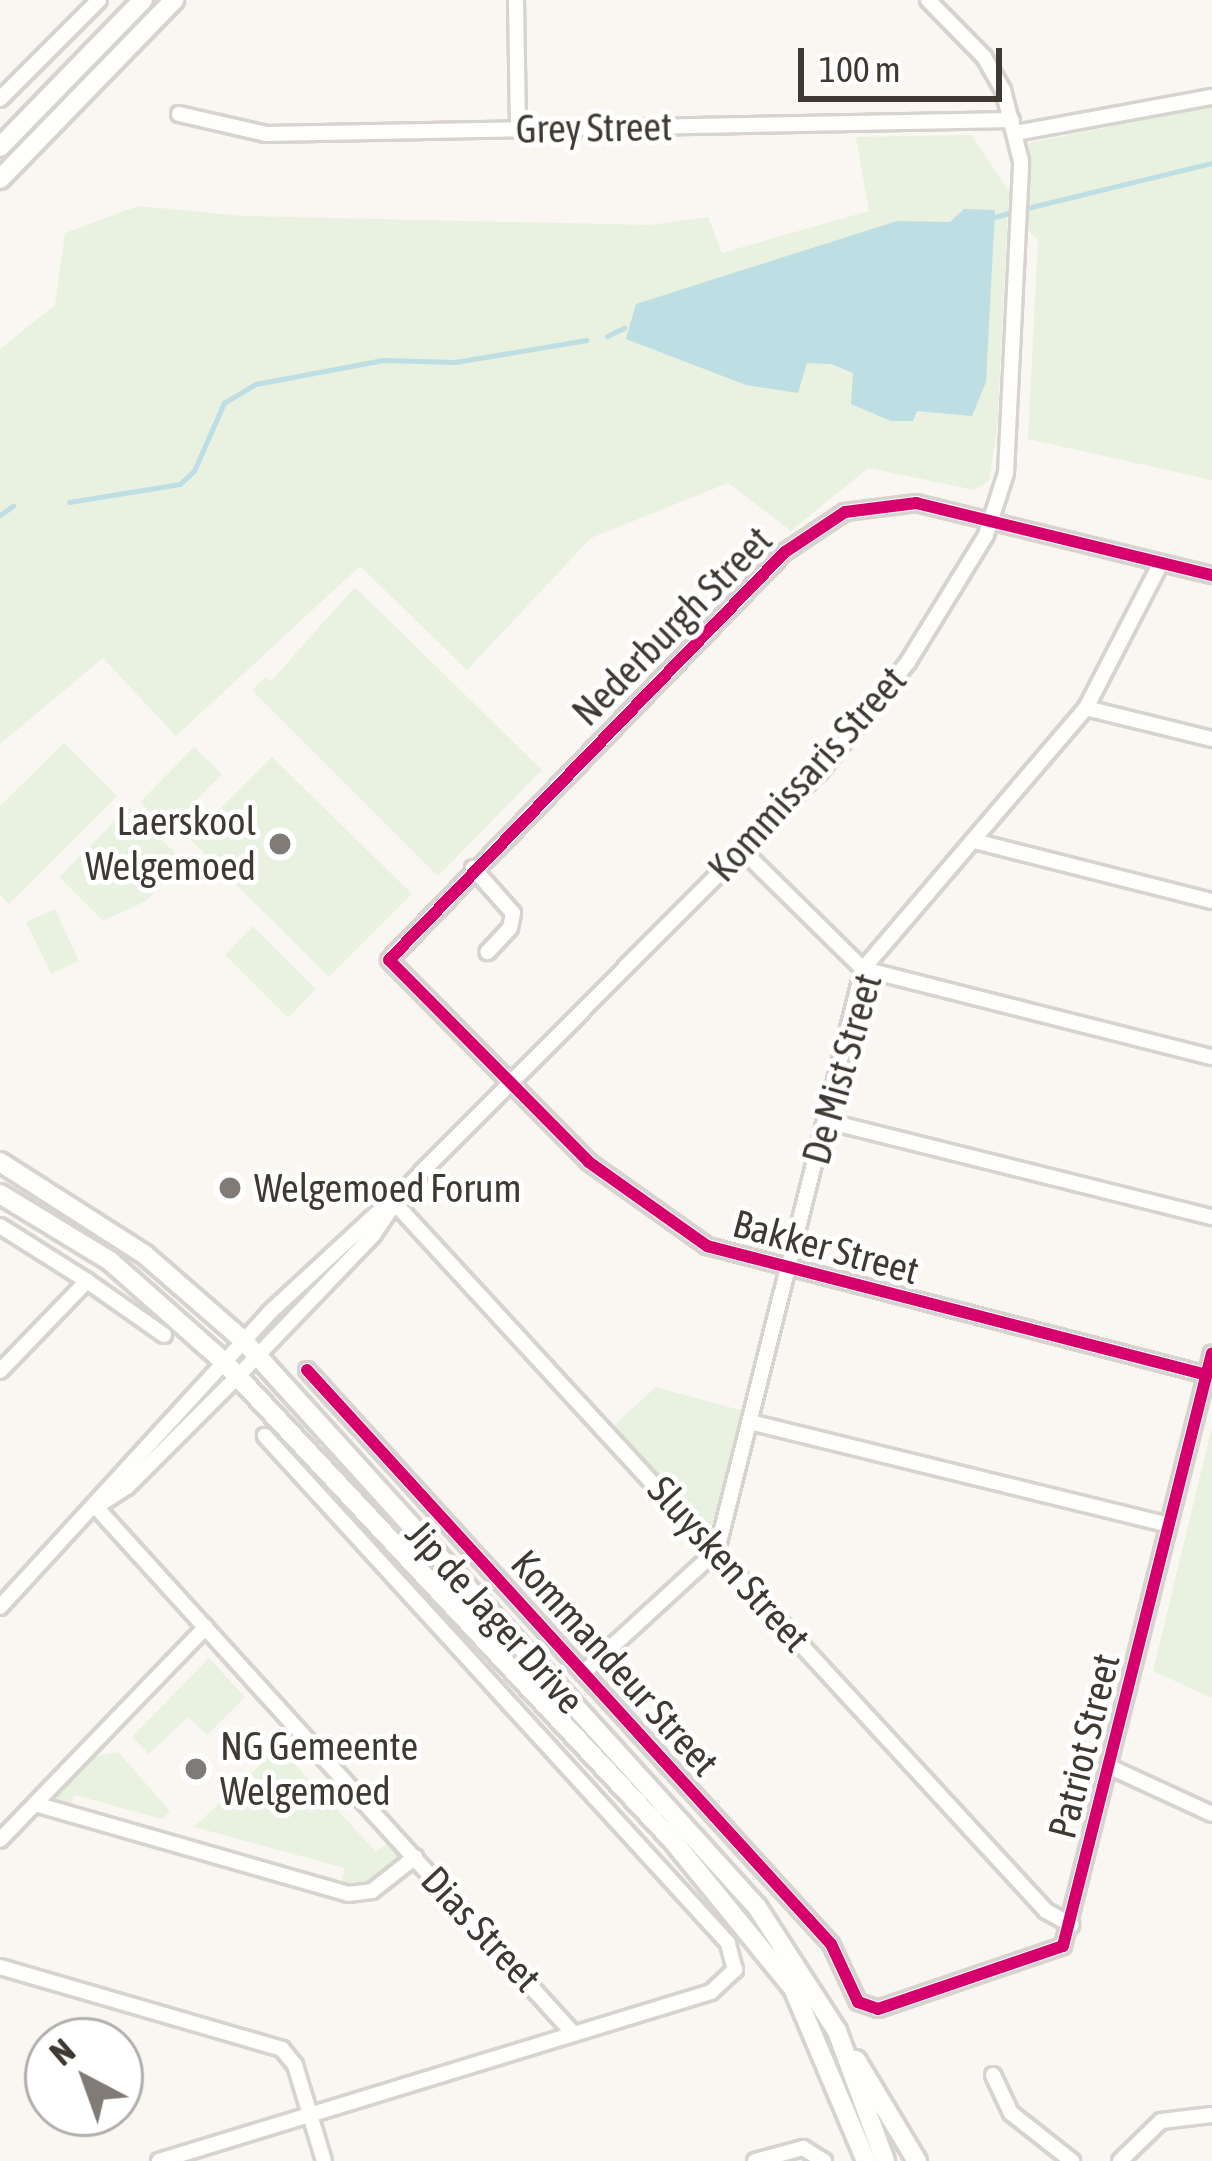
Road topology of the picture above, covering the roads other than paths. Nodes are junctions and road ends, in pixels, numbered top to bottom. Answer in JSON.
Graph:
{"nodes":[{"id":1,"x":99,"y":0,"type":"edge"},
{"id":2,"x":143,"y":0,"type":"edge"},
{"id":3,"x":174,"y":0,"type":"edge"},
{"id":4,"x":516,"y":0,"type":"edge"},
{"id":5,"x":928,"y":0,"type":"edge"},
{"id":6,"x":1212,"y":97,"type":"edge"},
{"id":7,"x":0,"y":99,"type":"edge"},
{"id":8,"x":179,"y":114,"type":"dead end"},
{"id":9,"x":1014,"y":126,"type":"junction"},
{"id":10,"x":518,"y":129,"type":"junction"},
{"id":11,"x":0,"y":147,"type":"edge"},
{"id":12,"x":0,"y":179,"type":"edge"},
{"id":13,"x":993,"y":520,"type":"junction"},
{"id":14,"x":1161,"y":563,"type":"junction"},
{"id":15,"x":1212,"y":575,"type":"edge"},
{"id":16,"x":1086,"y":708,"type":"junction"},
{"id":17,"x":1212,"y":740,"type":"edge"},
{"id":18,"x":978,"y":842,"type":"junction"},
{"id":19,"x":743,"y":850,"type":"junction"},
{"id":20,"x":473,"y":868,"type":"junction"},
{"id":21,"x":1212,"y":901,"type":"edge"},
{"id":22,"x":488,"y":952,"type":"dead end"},
{"id":23,"x":389,"y":960,"type":"joint"},
{"id":24,"x":863,"y":969,"type":"junction"},
{"id":25,"x":1212,"y":1057,"type":"edge"},
{"id":26,"x":510,"y":1083,"type":"junction"},
{"id":27,"x":826,"y":1121,"type":"junction"},
{"id":28,"x":0,"y":1162,"type":"edge"},
{"id":29,"x":0,"y":1194,"type":"edge"},
{"id":30,"x":396,"y":1197,"type":"junction"},
{"id":31,"x":1212,"y":1217,"type":"edge"},
{"id":32,"x":0,"y":1226,"type":"edge"},
{"id":33,"x":788,"y":1270,"type":"junction"},
{"id":34,"x":87,"y":1281,"type":"junction"},
{"id":35,"x":164,"y":1335,"type":"dead end"},
{"id":36,"x":250,"y":1348,"type":"junction"},
{"id":37,"x":1212,"y":1353,"type":"edge"},
{"id":38,"x":231,"y":1369,"type":"junction"},
{"id":39,"x":307,"y":1370,"type":"dead end"},
{"id":40,"x":0,"y":1371,"type":"edge"},
{"id":41,"x":1207,"y":1375,"type":"junction"},
{"id":42,"x":750,"y":1422,"type":"junction"},
{"id":43,"x":265,"y":1436,"type":"dead end"},
{"id":44,"x":96,"y":1507,"type":"junction"},
{"id":45,"x":1169,"y":1526,"type":"junction"},
{"id":46,"x":717,"y":1550,"type":"junction"},
{"id":47,"x":0,"y":1607,"type":"edge"},
{"id":48,"x":206,"y":1627,"type":"junction"},
{"id":49,"x":583,"y":1673,"type":"junction"},
{"id":50,"x":1110,"y":1767,"type":"junction"},
{"id":51,"x":35,"y":1804,"type":"junction"},
{"id":52,"x":1212,"y":1814,"type":"edge"},
{"id":53,"x":0,"y":1840,"type":"edge"},
{"id":54,"x":415,"y":1857,"type":"junction"},
{"id":55,"x":1071,"y":1924,"type":"junction"},
{"id":56,"x":0,"y":1967,"type":"edge"},
{"id":57,"x":837,"y":2031,"type":"junction"},
{"id":58,"x":573,"y":2033,"type":"junction"},
{"id":59,"x":993,"y":2074,"type":"dead end"},
{"id":60,"x":309,"y":2115,"type":"junction"},
{"id":61,"x":1212,"y":2115,"type":"edge"},
{"id":62,"x":159,"y":2161,"type":"edge"},
{"id":63,"x":324,"y":2161,"type":"edge"},
{"id":64,"x":755,"y":2161,"type":"edge"},
{"id":65,"x":824,"y":2161,"type":"edge"},
{"id":66,"x":866,"y":2161,"type":"edge"},
{"id":67,"x":885,"y":2161,"type":"edge"},
{"id":68,"x":917,"y":2161,"type":"edge"},
{"id":69,"x":1072,"y":2161,"type":"edge"},
{"id":70,"x":1120,"y":2161,"type":"edge"}],
"edges":[{"from":1,"to":7,"type":"street"},
{"from":2,"to":11,"type":"main road"},
{"from":3,"to":12,"type":"main road"},
{"from":4,"to":10,"type":"street"},
{"from":5,"to":9,"type":"street","name":"Kommissaris Street"},
{"from":6,"to":9,"type":"street","name":"Grey Street"},
{"from":8,"to":10,"type":"street","name":"Grey Street"},
{"from":9,"to":10,"type":"street","name":"Grey Street"},
{"from":9,"to":13,"type":"street","name":"Kommissaris Street"},
{"from":13,"to":14,"type":"street","name":"Nederburgh Street"},
{"from":13,"to":19,"type":"street","name":"Kommissaris Street"},
{"from":13,"to":20,"type":"street","name":"Nederburgh Street"},
{"from":14,"to":15,"type":"street","name":"Nederburgh Street"},
{"from":14,"to":16,"type":"street","name":"De Mist Street"},
{"from":16,"to":17,"type":"street"},
{"from":16,"to":18,"type":"street","name":"De Mist Street"},
{"from":18,"to":21,"type":"street"},
{"from":18,"to":24,"type":"street","name":"De Mist Street"},
{"from":19,"to":24,"type":"street"},
{"from":19,"to":26,"type":"street","name":"Kommissaris Street"},
{"from":20,"to":22,"type":"street"},
{"from":20,"to":23,"type":"street","name":"Nederburgh Street"},
{"from":23,"to":26,"type":"street","name":"Bakker Street"},
{"from":24,"to":25,"type":"street"},
{"from":24,"to":27,"type":"street","name":"De Mist Street"},
{"from":26,"to":30,"type":"street","name":"Kommissaris Street"},
{"from":26,"to":33,"type":"street","name":"Bakker Street"},
{"from":27,"to":31,"type":"street"},
{"from":27,"to":33,"type":"street","name":"De Mist Street"},
{"from":28,"to":36,"type":"main road","name":"Jip de Jager Drive"},
{"from":29,"to":38,"type":"main road","name":"Jip de Jager Drive"},
{"from":30,"to":36,"type":"street","name":"Kommissaris Street"},
{"from":30,"to":46,"type":"street","name":"Sluysken Street"},
{"from":32,"to":34,"type":"street"},
{"from":33,"to":41,"type":"street","name":"Bakker Street"},
{"from":33,"to":42,"type":"street","name":"De Mist Street"},
{"from":34,"to":35,"type":"street"},
{"from":34,"to":40,"type":"street"},
{"from":36,"to":38,"type":"street","name":"Kommissaris Street"},
{"from":36,"to":57,"type":"main road","name":"Jip de Jager Drive"},
{"from":37,"to":41,"type":"street","name":"Patriot Street"},
{"from":38,"to":44,"type":"street","name":"Kommissaris Street"},
{"from":38,"to":66,"type":"main road","name":"Jip de Jager Drive"},
{"from":39,"to":49,"type":"street","name":"Kommandeur Street"},
{"from":41,"to":45,"type":"street","name":"Patriot Street"},
{"from":42,"to":45,"type":"street"},
{"from":42,"to":46,"type":"street","name":"De Mist Street"},
{"from":43,"to":58,"type":"street"},
{"from":44,"to":47,"type":"street","name":"Kommissaris Street"},
{"from":44,"to":48,"type":"street","name":"Dias Street"},
{"from":45,"to":50,"type":"street","name":"Patriot Street"},
{"from":46,"to":49,"type":"street"},
{"from":46,"to":55,"type":"street","name":"Sluysken Street"},
{"from":48,"to":51,"type":"street"},
{"from":48,"to":54,"type":"street","name":"Dias Street"},
{"from":49,"to":55,"type":"street","name":"Kommandeur Street"},
{"from":50,"to":52,"type":"street"},
{"from":50,"to":55,"type":"street","name":"Patriot Street"},
{"from":51,"to":53,"type":"street"},
{"from":51,"to":54,"type":"street"},
{"from":54,"to":58,"type":"street","name":"Dias Street"},
{"from":56,"to":60,"type":"street"},
{"from":57,"to":67,"type":"main road","name":"Jip de Jager Drive"},
{"from":57,"to":68,"type":"main road"},
{"from":58,"to":60,"type":"street"},
{"from":59,"to":69,"type":"street"},
{"from":60,"to":62,"type":"street"},
{"from":60,"to":63,"type":"street"},
{"from":61,"to":70,"type":"street"},
{"from":64,"to":65,"type":"street"}]}
